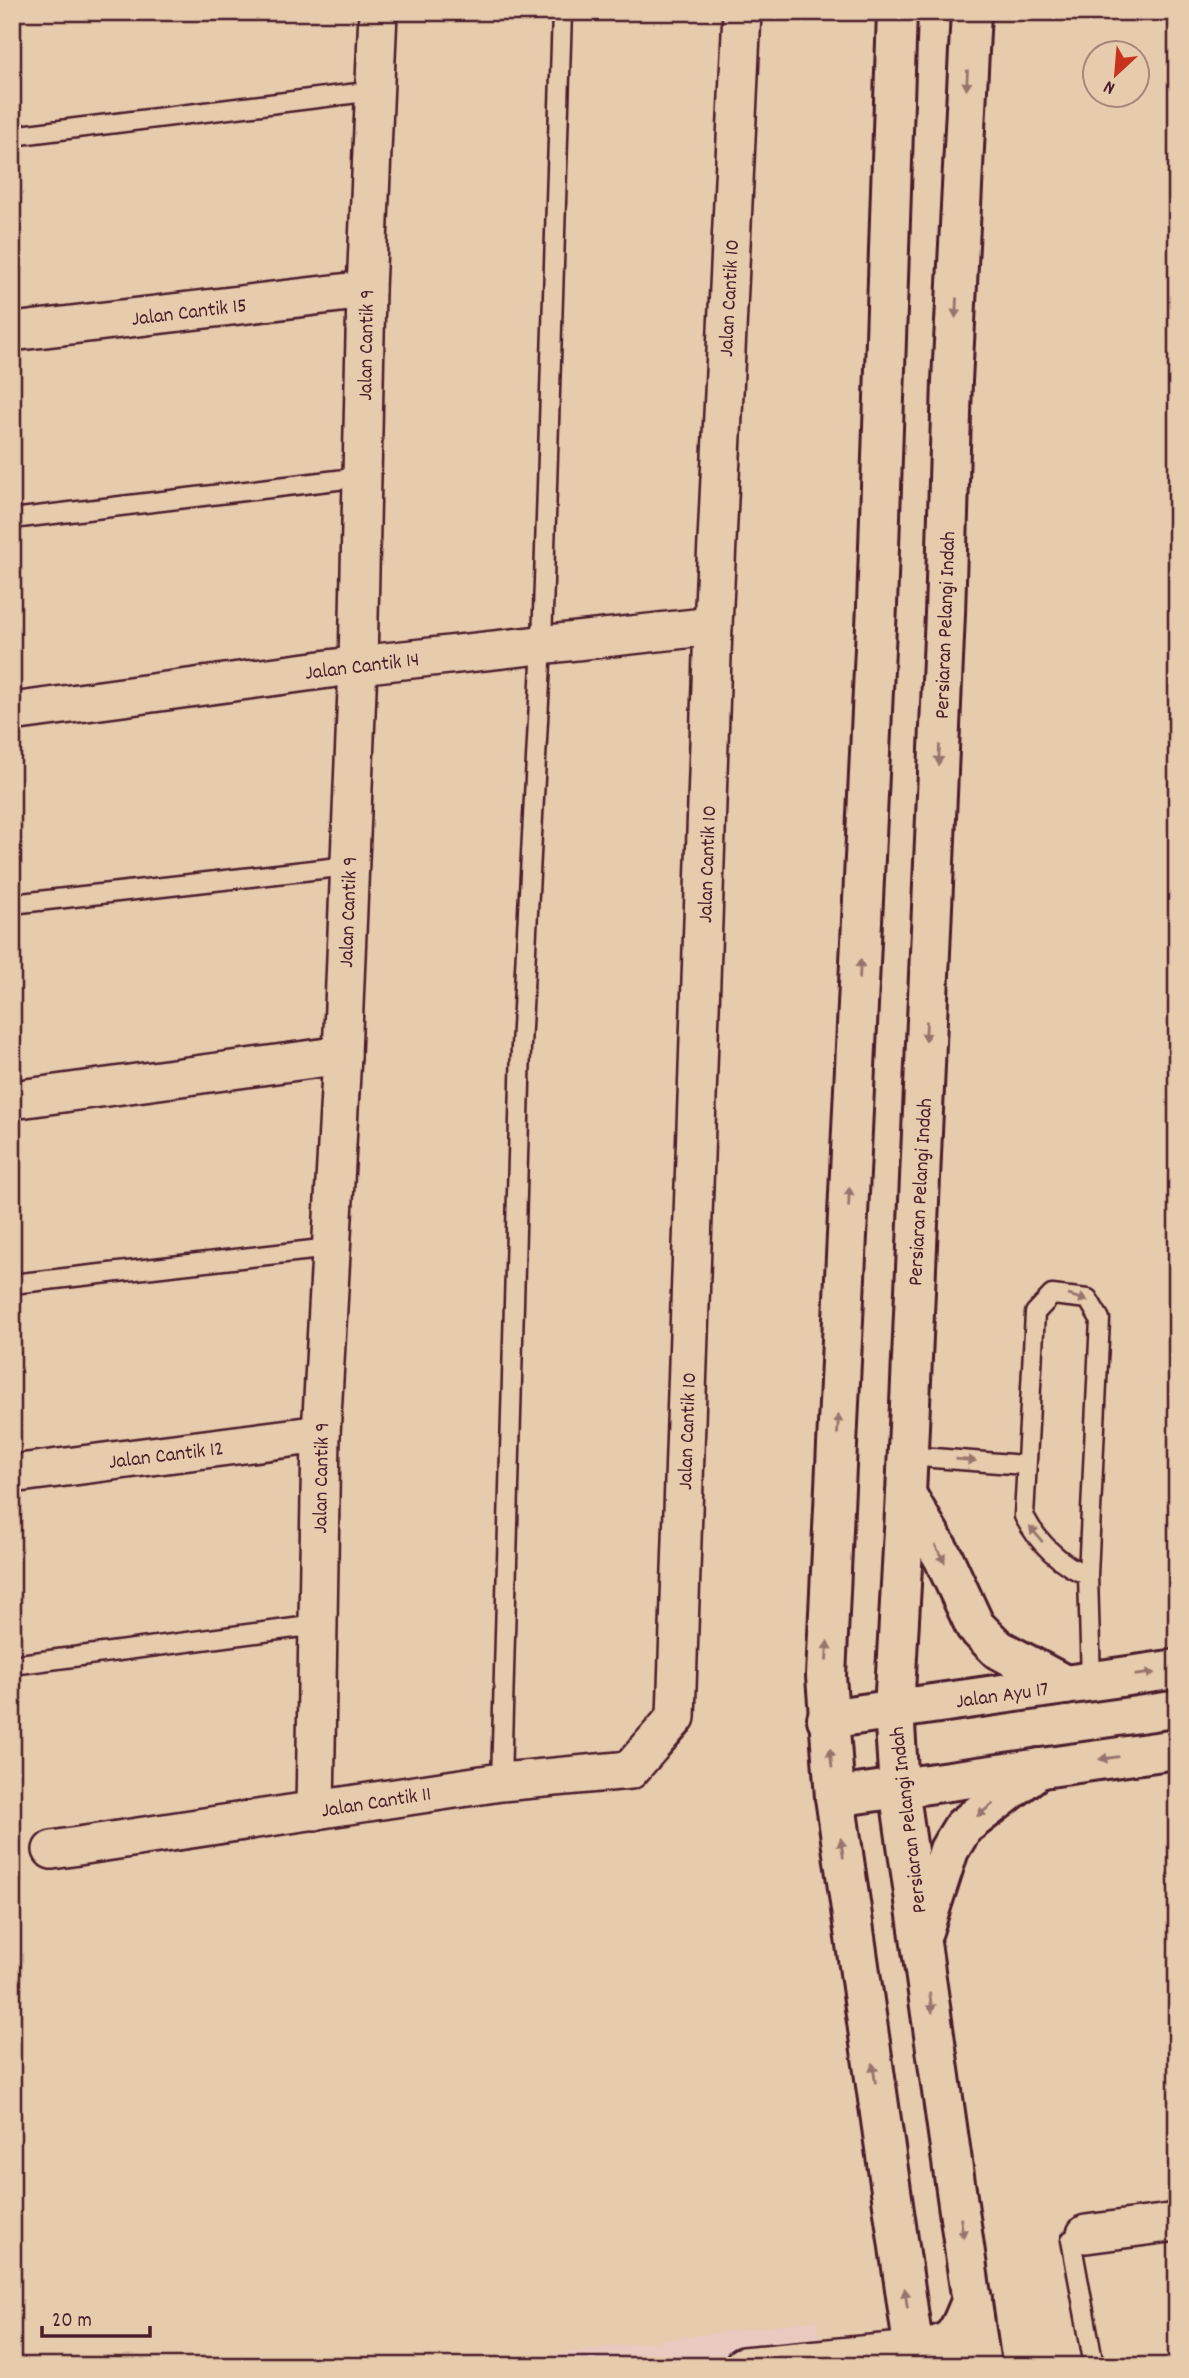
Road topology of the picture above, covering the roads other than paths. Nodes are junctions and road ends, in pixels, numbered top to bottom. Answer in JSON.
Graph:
{"nodes":[{"id":1,"x":378,"y":12,"type":"edge"},
{"id":2,"x":562,"y":12,"type":"edge"},
{"id":3,"x":742,"y":12,"type":"edge"},
{"id":4,"x":898,"y":12,"type":"edge"},
{"id":5,"x":971,"y":12,"type":"edge"},
{"id":6,"x":374,"y":91,"type":"junction"},
{"id":7,"x":12,"y":136,"type":"edge"},
{"id":8,"x":366,"y":290,"type":"junction"},
{"id":9,"x":12,"y":332,"type":"edge"},
{"id":10,"x":362,"y":477,"type":"junction"},
{"id":11,"x":12,"y":519,"type":"edge"},
{"id":12,"x":713,"y":626,"type":"junction"},
{"id":13,"x":542,"y":644,"type":"junction"},
{"id":14,"x":358,"y":665,"type":"junction"},
{"id":15,"x":12,"y":712,"type":"edge"},
{"id":16,"x":348,"y":866,"type":"junction"},
{"id":17,"x":12,"y":904,"type":"edge"},
{"id":18,"x":342,"y":1055,"type":"junction"},
{"id":19,"x":12,"y":1100,"type":"edge"},
{"id":20,"x":330,"y":1248,"type":"junction"},
{"id":21,"x":12,"y":1284,"type":"edge"},
{"id":22,"x":320,"y":1434,"type":"junction"},
{"id":23,"x":907,"y":1455,"type":"junction"},
{"id":24,"x":1025,"y":1465,"type":"junction"},
{"id":25,"x":12,"y":1474,"type":"edge"},
{"id":26,"x":906,"y":1494,"type":"junction"},
{"id":27,"x":1088,"y":1574,"type":"junction"},
{"id":28,"x":317,"y":1625,"type":"junction"},
{"id":29,"x":12,"y":1665,"type":"edge"},
{"id":30,"x":1177,"y":1670,"type":"edge"},
{"id":31,"x":1078,"y":1683,"type":"junction"},
{"id":32,"x":894,"y":1710,"type":"junction"},
{"id":33,"x":677,"y":1717,"type":"joint"},
{"id":34,"x":827,"y":1719,"type":"junction"},
{"id":35,"x":1177,"y":1749,"type":"edge"},
{"id":36,"x":1039,"y":1768,"type":"junction"},
{"id":37,"x":501,"y":1783,"type":"junction"},
{"id":38,"x":899,"y":1788,"type":"junction"},
{"id":39,"x":835,"y":1797,"type":"junction"},
{"id":40,"x":315,"y":1811,"type":"junction"},
{"id":41,"x":52,"y":1850,"type":"dead end"},
{"id":42,"x":921,"y":1936,"type":"junction"},
{"id":43,"x":1177,"y":2222,"type":"edge"},
{"id":44,"x":1086,"y":2234,"type":"joint"},
{"id":45,"x":972,"y":2300,"type":"junction"},
{"id":46,"x":915,"y":2358,"type":"edge"},
{"id":47,"x":749,"y":2365,"type":"edge"},
{"id":48,"x":743,"y":2366,"type":"edge"},
{"id":49,"x":981,"y":2366,"type":"edge"},
{"id":50,"x":1094,"y":2366,"type":"edge"}],
"edges":[{"from":1,"to":6,"type":"street","name":"Jalan Cantik 9"},
{"from":2,"to":13,"type":"lane"},
{"from":3,"to":12,"type":"street","name":"Jalan Cantik 10"},
{"from":34,"to":4,"type":"main road","one_way":true},
{"from":5,"to":23,"type":"main road","name":"Persiaran Pelangi Indah","one_way":true},
{"from":6,"to":7,"type":"lane"},
{"from":6,"to":8,"type":"street","name":"Jalan Cantik 9"},
{"from":8,"to":9,"type":"street","name":"Jalan Cantik 15"},
{"from":8,"to":10,"type":"street","name":"Jalan Cantik 9"},
{"from":10,"to":11,"type":"lane"},
{"from":10,"to":14,"type":"street","name":"Jalan Cantik 9"},
{"from":12,"to":13,"type":"street","name":"Jalan Cantik 14"},
{"from":12,"to":33,"type":"street","name":"Jalan Cantik 10"},
{"from":13,"to":14,"type":"street","name":"Jalan Cantik 14"},
{"from":13,"to":37,"type":"lane"},
{"from":14,"to":15,"type":"street","name":"Jalan Cantik 14"},
{"from":14,"to":16,"type":"street","name":"Jalan Cantik 9"},
{"from":16,"to":17,"type":"lane"},
{"from":16,"to":18,"type":"street","name":"Jalan Cantik 9"},
{"from":18,"to":19,"type":"street"},
{"from":18,"to":20,"type":"street","name":"Jalan Cantik 9"},
{"from":20,"to":21,"type":"lane"},
{"from":20,"to":22,"type":"street","name":"Jalan Cantik 9"},
{"from":22,"to":25,"type":"street","name":"Jalan Cantik 12"},
{"from":22,"to":28,"type":"street","name":"Jalan Cantik 9"},
{"from":23,"to":24,"type":"lane","one_way":true},
{"from":23,"to":26,"type":"main road","name":"Persiaran Pelangi Indah"},
{"from":27,"to":24,"type":"lane","one_way":true},
{"from":24,"to":27,"type":"lane","one_way":true},
{"from":26,"to":31,"type":"main road","one_way":true},
{"from":26,"to":32,"type":"main road","name":"Persiaran Pelangi Indah"},
{"from":27,"to":31,"type":"lane"},
{"from":28,"to":29,"type":"lane"},
{"from":28,"to":40,"type":"street","name":"Jalan Cantik 9"},
{"from":31,"to":30,"type":"main road","name":"Jalan Ayu 17","one_way":true},
{"from":31,"to":32,"type":"main road","name":"Jalan Ayu 17"},
{"from":32,"to":34,"type":"main road","name":"Jalan Ayu 17"},
{"from":32,"to":38,"type":"main road","name":"Persiaran Pelangi Indah"},
{"from":33,"to":37,"type":"street","name":"Jalan Cantik 11"},
{"from":39,"to":34,"type":"main road","one_way":true},
{"from":35,"to":36,"type":"main road","one_way":true},
{"from":36,"to":38,"type":"main road"},
{"from":36,"to":42,"type":"main road","one_way":true},
{"from":37,"to":40,"type":"street","name":"Jalan Cantik 11"},
{"from":38,"to":39,"type":"main road"},
{"from":38,"to":42,"type":"main road","name":"Persiaran Pelangi Indah"},
{"from":46,"to":39,"type":"main road","one_way":true},
{"from":40,"to":41,"type":"street","name":"Jalan Cantik 11"},
{"from":42,"to":45,"type":"main road","name":"Persiaran Pelangi Indah","one_way":true},
{"from":43,"to":44,"type":"street"},
{"from":44,"to":50,"type":"lane"},
{"from":45,"to":46,"type":"main road"},
{"from":45,"to":49,"type":"main road","name":"Persiaran Pelangi Indah"},
{"from":46,"to":47,"type":"street"},
{"from":47,"to":48,"type":"street"}]}
